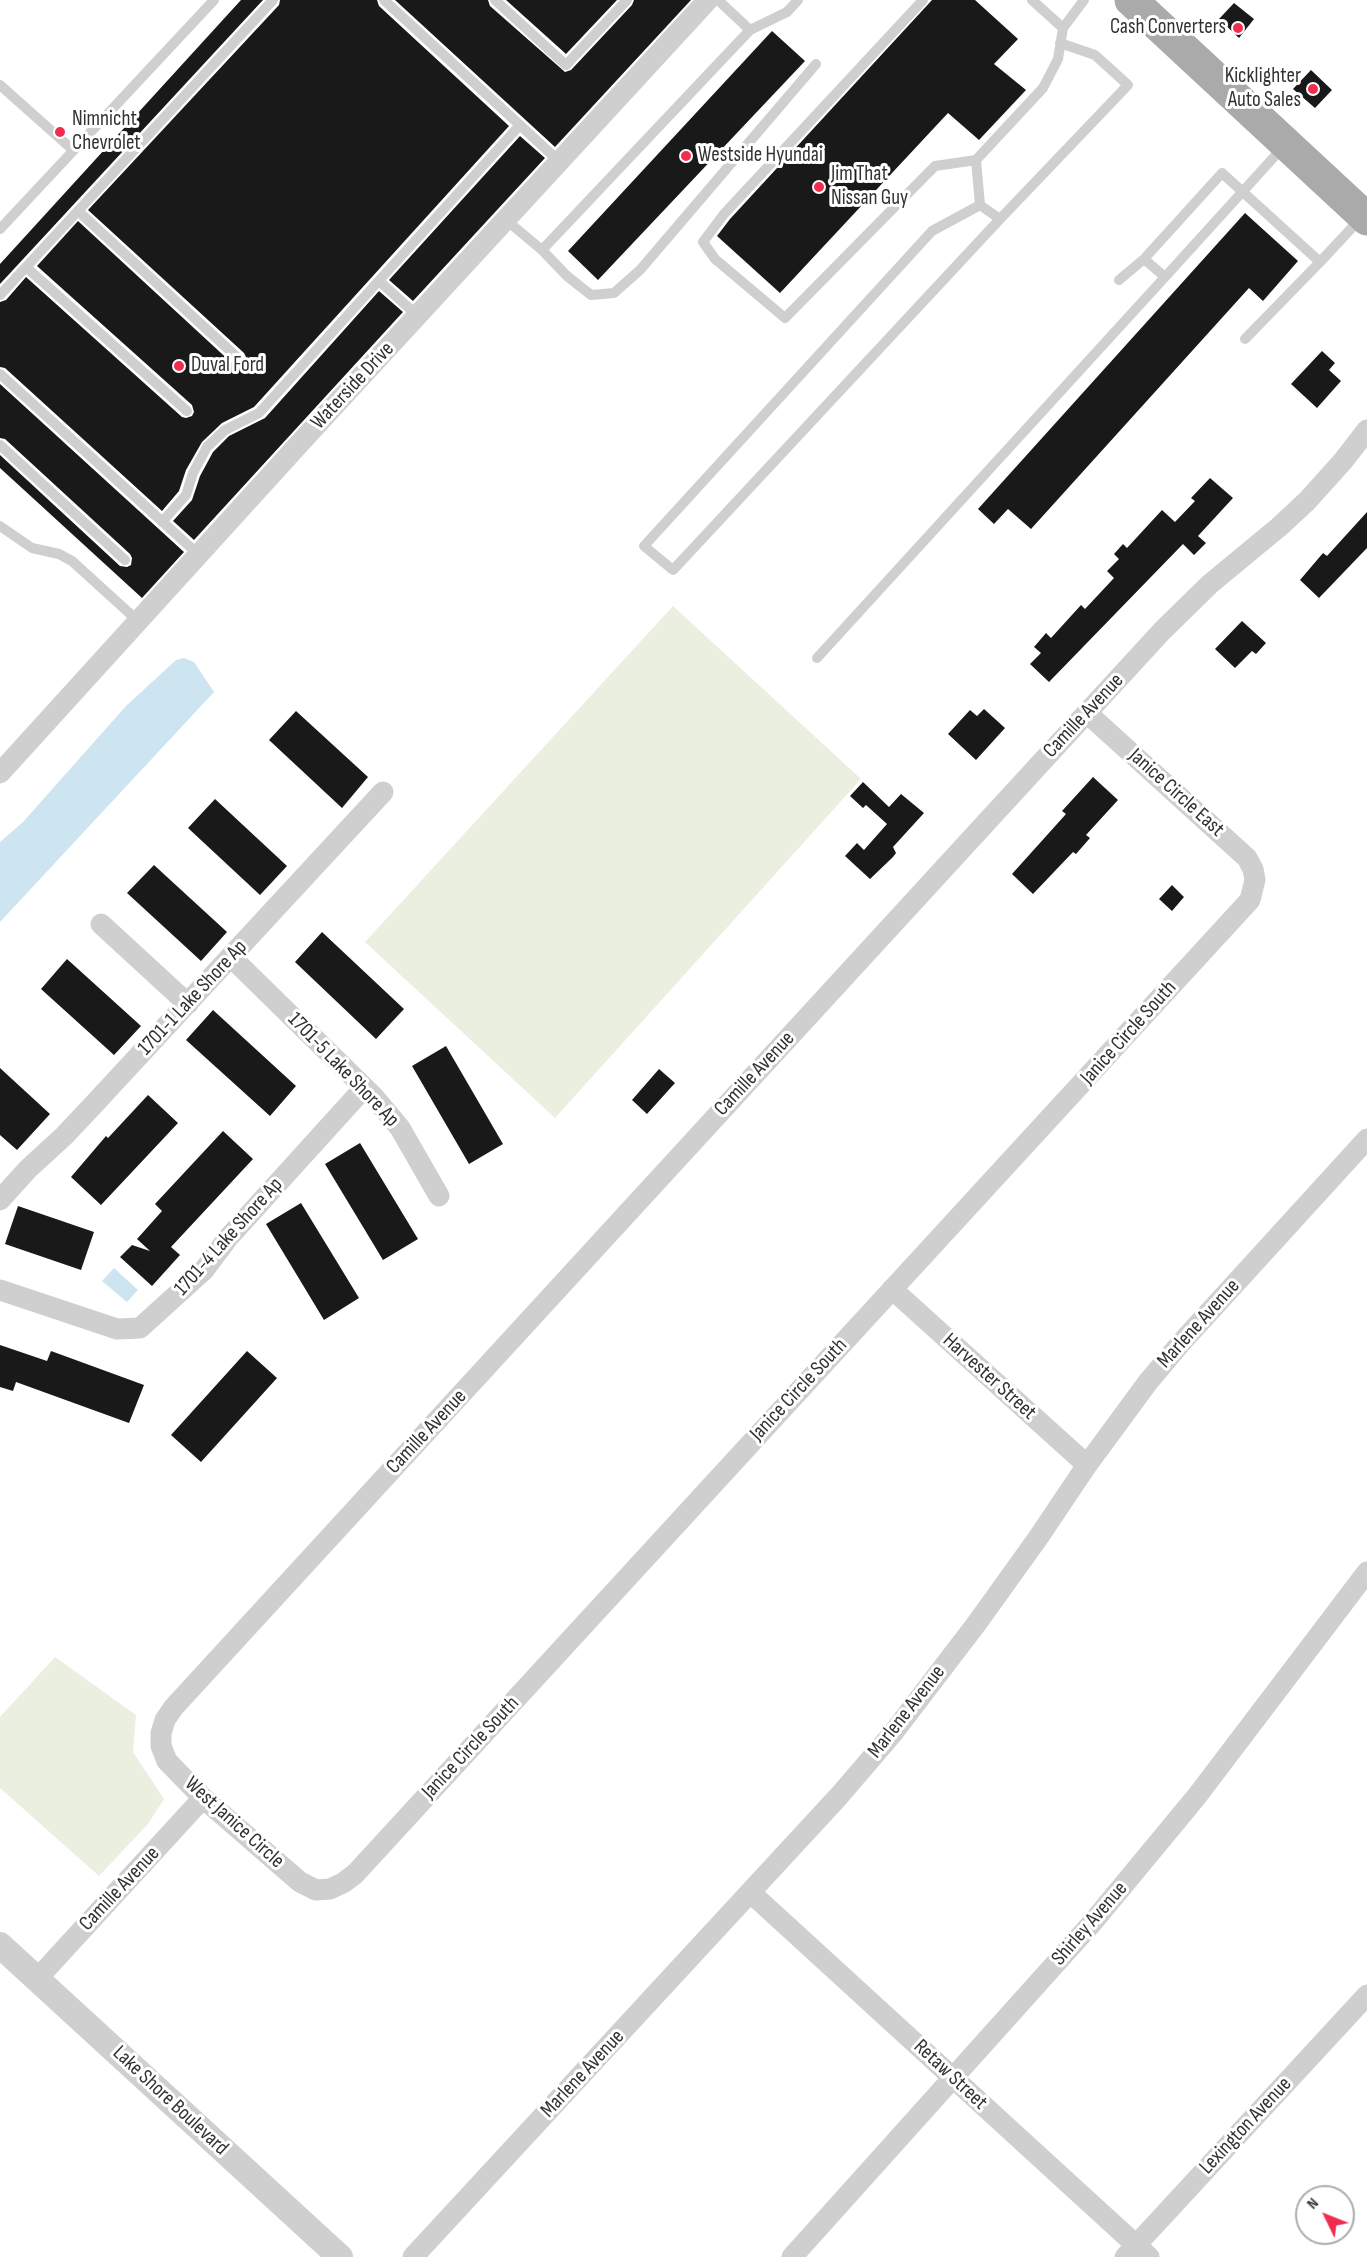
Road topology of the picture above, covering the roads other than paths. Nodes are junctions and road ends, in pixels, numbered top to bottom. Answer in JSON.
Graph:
{"nodes":[{"id":1,"x":214,"y":0,"type":"edge"},
{"id":2,"x":273,"y":0,"type":"edge"},
{"id":3,"x":384,"y":0,"type":"edge"},
{"id":4,"x":495,"y":0,"type":"edge"},
{"id":5,"x":627,"y":0,"type":"edge"},
{"id":6,"x":708,"y":0,"type":"edge"},
{"id":7,"x":718,"y":0,"type":"edge"},
{"id":8,"x":798,"y":0,"type":"edge"},
{"id":9,"x":923,"y":0,"type":"edge"},
{"id":10,"x":1032,"y":0,"type":"edge"},
{"id":11,"x":1084,"y":0,"type":"edge"},
{"id":12,"x":1131,"y":0,"type":"edge"},
{"id":13,"x":1063,"y":28,"type":"junction"},
{"id":14,"x":750,"y":30,"type":"junction"},
{"id":15,"x":1060,"y":43,"type":"junction"},
{"id":16,"x":816,"y":64,"type":"dead end"},
{"id":17,"x":0,"y":85,"type":"edge"},
{"id":18,"x":520,"y":124,"type":"junction"},
{"id":19,"x":1286,"y":144,"type":"junction"},
{"id":20,"x":73,"y":150,"type":"junction"},
{"id":21,"x":976,"y":160,"type":"junction"},
{"id":22,"x":560,"y":162,"type":"junction"},
{"id":23,"x":1243,"y":191,"type":"junction"},
{"id":24,"x":980,"y":205,"type":"junction"},
{"id":25,"x":78,"y":211,"type":"junction"},
{"id":26,"x":1365,"y":217,"type":"edge"},
{"id":27,"x":1000,"y":219,"type":"junction"},
{"id":28,"x":506,"y":220,"type":"junction"},
{"id":29,"x":0,"y":229,"type":"edge"},
{"id":30,"x":542,"y":250,"type":"junction"},
{"id":31,"x":1144,"y":259,"type":"junction"},
{"id":32,"x":1320,"y":262,"type":"junction"},
{"id":33,"x":26,"y":267,"type":"junction"},
{"id":34,"x":1165,"y":277,"type":"junction"},
{"id":35,"x":1119,"y":280,"type":"dead end"},
{"id":36,"x":379,"y":281,"type":"junction"},
{"id":37,"x":0,"y":295,"type":"edge"},
{"id":38,"x":418,"y":316,"type":"junction"},
{"id":39,"x":1245,"y":339,"type":"dead end"},
{"id":40,"x":239,"y":358,"type":"dead end"},
{"id":41,"x":0,"y":374,"type":"edge"},
{"id":42,"x":187,"y":411,"type":"dead end"},
{"id":43,"x":1367,"y":430,"type":"edge"},
{"id":44,"x":0,"y":445,"type":"edge"},
{"id":45,"x":162,"y":522,"type":"junction"},
{"id":46,"x":0,"y":526,"type":"edge"},
{"id":47,"x":199,"y":555,"type":"junction"},
{"id":48,"x":125,"y":560,"type":"dead end"},
{"id":49,"x":138,"y":621,"type":"junction"},
{"id":50,"x":817,"y":658,"type":"dead end"},
{"id":51,"x":1087,"y":713,"type":"junction"},
{"id":52,"x":0,"y":773,"type":"edge"},
{"id":53,"x":383,"y":792,"type":"dead end"},
{"id":54,"x":1255,"y":880,"type":"joint"},
{"id":55,"x":101,"y":924,"type":"dead end"},
{"id":56,"x":231,"y":957,"type":"junction"},
{"id":57,"x":188,"y":1004,"type":"junction"},
{"id":58,"x":364,"y":1088,"type":"junction"},
{"id":59,"x":1367,"y":1139,"type":"edge"},
{"id":60,"x":439,"y":1196,"type":"dead end"},
{"id":61,"x":0,"y":1200,"type":"edge"},
{"id":62,"x":892,"y":1289,"type":"junction"},
{"id":63,"x":0,"y":1290,"type":"edge"},
{"id":64,"x":1087,"y":1465,"type":"junction"},
{"id":65,"x":1367,"y":1572,"type":"edge"},
{"id":66,"x":161,"y":1733,"type":"joint"},
{"id":67,"x":203,"y":1798,"type":"junction"},
{"id":68,"x":330,"y":1889,"type":"joint"},
{"id":69,"x":751,"y":1893,"type":"junction"},
{"id":70,"x":0,"y":1945,"type":"edge"},
{"id":71,"x":37,"y":1979,"type":"junction"},
{"id":72,"x":1367,"y":1995,"type":"edge"},
{"id":73,"x":953,"y":2079,"type":"junction"},
{"id":74,"x":1136,"y":2253,"type":"edge"},
{"id":75,"x":340,"y":2257,"type":"edge"},
{"id":76,"x":413,"y":2257,"type":"edge"},
{"id":77,"x":792,"y":2257,"type":"edge"}],
"edges":[{"from":1,"to":20,"type":"lane"},
{"from":2,"to":25,"type":"lane"},
{"from":3,"to":18,"type":"lane"},
{"from":4,"to":5,"type":"lane"},
{"from":6,"to":22,"type":"street","name":"Waterside Drive"},
{"from":7,"to":14,"type":"lane"},
{"from":8,"to":14,"type":"lane"},
{"from":9,"to":21,"type":"lane"},
{"from":10,"to":13,"type":"lane"},
{"from":11,"to":13,"type":"lane"},
{"from":12,"to":19,"type":"main road"},
{"from":13,"to":15,"type":"lane"},
{"from":14,"to":30,"type":"lane"},
{"from":15,"to":21,"type":"lane"},
{"from":15,"to":27,"type":"lane"},
{"from":16,"to":30,"type":"lane"},
{"from":17,"to":20,"type":"lane"},
{"from":18,"to":22,"type":"lane"},
{"from":18,"to":36,"type":"lane"},
{"from":19,"to":23,"type":"lane"},
{"from":19,"to":26,"type":"main road"},
{"from":20,"to":29,"type":"lane"},
{"from":21,"to":24,"type":"lane"},
{"from":22,"to":28,"type":"street","name":"Waterside Drive"},
{"from":23,"to":31,"type":"lane"},
{"from":23,"to":32,"type":"lane"},
{"from":23,"to":34,"type":"lane"},
{"from":24,"to":27,"type":"lane"},
{"from":24,"to":27,"type":"lane"},
{"from":25,"to":33,"type":"lane"},
{"from":25,"to":40,"type":"lane"},
{"from":26,"to":32,"type":"lane"},
{"from":28,"to":30,"type":"lane"},
{"from":28,"to":38,"type":"street","name":"Waterside Drive"},
{"from":31,"to":34,"type":"lane"},
{"from":31,"to":35,"type":"lane"},
{"from":32,"to":39,"type":"lane"},
{"from":33,"to":37,"type":"lane"},
{"from":33,"to":42,"type":"lane"},
{"from":34,"to":50,"type":"lane"},
{"from":36,"to":38,"type":"lane"},
{"from":36,"to":45,"type":"lane"},
{"from":38,"to":47,"type":"street","name":"Waterside Drive"},
{"from":41,"to":45,"type":"lane"},
{"from":43,"to":51,"type":"street","name":"Camille Avenue"},
{"from":44,"to":48,"type":"lane"},
{"from":45,"to":47,"type":"lane"},
{"from":46,"to":49,"type":"lane"},
{"from":47,"to":49,"type":"street","name":"Waterside Drive"},
{"from":49,"to":52,"type":"street","name":"Waterside Drive"},
{"from":51,"to":54,"type":"street","name":"Janice Circle East"},
{"from":51,"to":66,"type":"street","name":"Camille Avenue"},
{"from":53,"to":56,"type":"street","name":"1701-1 Lake Shore Ap"},
{"from":54,"to":62,"type":"street","name":"Janice Circle South"},
{"from":55,"to":57,"type":"street"},
{"from":56,"to":57,"type":"street","name":"1701-1 Lake Shore Ap"},
{"from":56,"to":58,"type":"street","name":"1701-5 Lake Shore Ap"},
{"from":57,"to":61,"type":"street","name":"1701-1 Lake Shore Ap"},
{"from":58,"to":60,"type":"street","name":"1701-5 Lake Shore Ap"},
{"from":58,"to":63,"type":"street","name":"1701-4 Lake Shore Ap"},
{"from":59,"to":64,"type":"street","name":"Marlene Avenue"},
{"from":62,"to":64,"type":"street","name":"Harvester Street"},
{"from":62,"to":68,"type":"street","name":"Janice Circle South"},
{"from":64,"to":69,"type":"street","name":"Marlene Avenue"},
{"from":65,"to":73,"type":"street","name":"Shirley Avenue"},
{"from":66,"to":67,"type":"street","name":"West Janice Circle"},
{"from":67,"to":68,"type":"street","name":"West Janice Circle"},
{"from":67,"to":71,"type":"street","name":"Camille Avenue"},
{"from":69,"to":73,"type":"street","name":"Retaw Street"},
{"from":69,"to":76,"type":"street","name":"Marlene Avenue"},
{"from":70,"to":71,"type":"street","name":"Lake Shore Boulevard"},
{"from":71,"to":75,"type":"street","name":"Lake Shore Boulevard"},
{"from":72,"to":74,"type":"street","name":"Lexington Avenue"},
{"from":73,"to":74,"type":"street","name":"Retaw Street"},
{"from":73,"to":77,"type":"street","name":"Shirley Avenue"}]}
